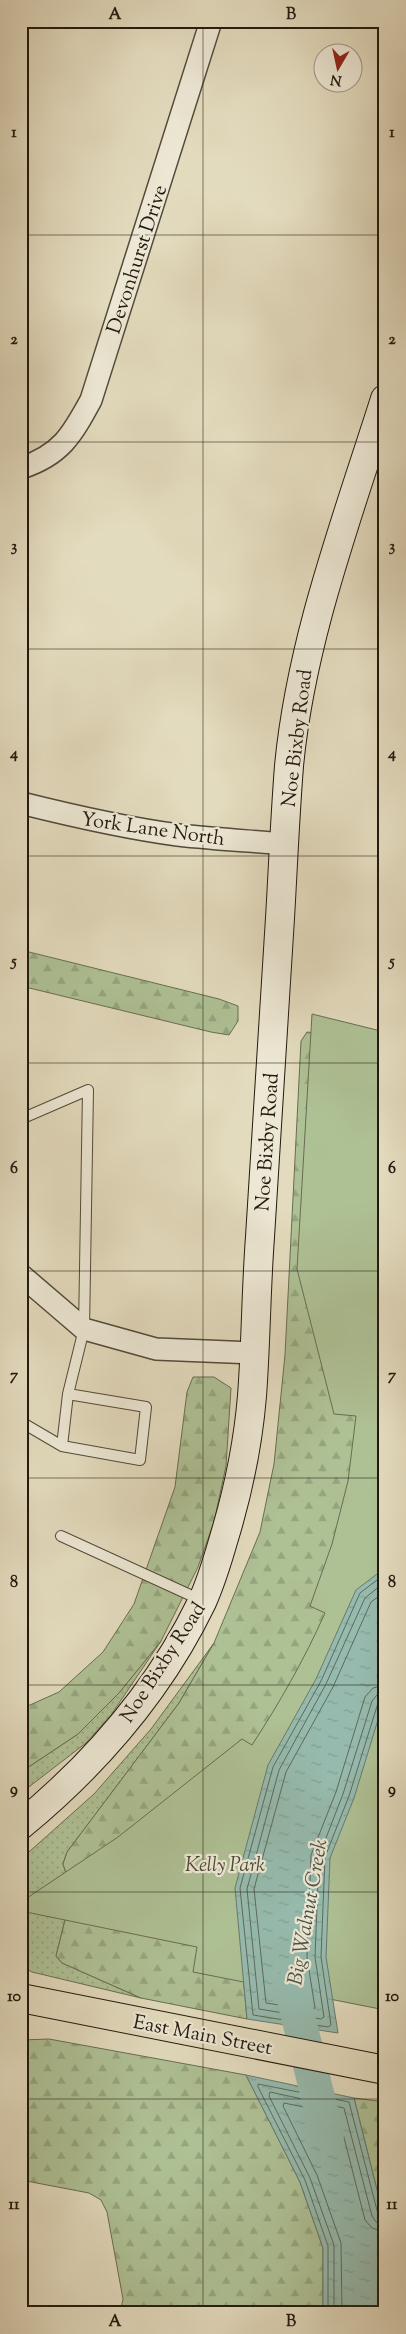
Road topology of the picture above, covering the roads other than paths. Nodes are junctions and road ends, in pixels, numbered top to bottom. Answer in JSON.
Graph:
{"nodes":[{"id":1,"x":211,"y":21,"type":"edge"},
{"id":2,"x":385,"y":399,"type":"edge"},
{"id":3,"x":21,"y":468,"type":"edge"},
{"id":4,"x":21,"y":803,"type":"edge"},
{"id":5,"x":285,"y":844,"type":"junction"},
{"id":6,"x":21,"y":1119,"type":"edge"},
{"id":7,"x":21,"y":1275,"type":"edge"},
{"id":8,"x":84,"y":1329,"type":"junction"},
{"id":9,"x":254,"y":1353,"type":"junction"},
{"id":10,"x":68,"y":1394,"type":"junction"},
{"id":11,"x":21,"y":1422,"type":"edge"},
{"id":12,"x":62,"y":1446,"type":"junction"},
{"id":13,"x":61,"y":1536,"type":"dead end"},
{"id":14,"x":202,"y":1601,"type":"junction"},
{"id":15,"x":21,"y":1825,"type":"edge"},
{"id":16,"x":21,"y":1998,"type":"edge"},
{"id":17,"x":385,"y":2070,"type":"edge"}],
"edges":[{"from":1,"to":3,"type":"street","name":"Devonhurst Drive"},
{"from":2,"to":5,"type":"street","name":"Noe Bixby Road"},
{"from":4,"to":5,"type":"street","name":"York Lane North"},
{"from":5,"to":9,"type":"street","name":"Noe Bixby Road"},
{"from":6,"to":8,"type":"lane"},
{"from":7,"to":8,"type":"street"},
{"from":8,"to":9,"type":"street"},
{"from":8,"to":10,"type":"lane"},
{"from":9,"to":14,"type":"street","name":"Noe Bixby Road"},
{"from":10,"to":12,"type":"lane"},
{"from":10,"to":12,"type":"lane"},
{"from":11,"to":12,"type":"lane"},
{"from":13,"to":14,"type":"lane"},
{"from":14,"to":15,"type":"street","name":"Noe Bixby Road"},
{"from":16,"to":17,"type":"main road","name":"East Main Street"}]}
